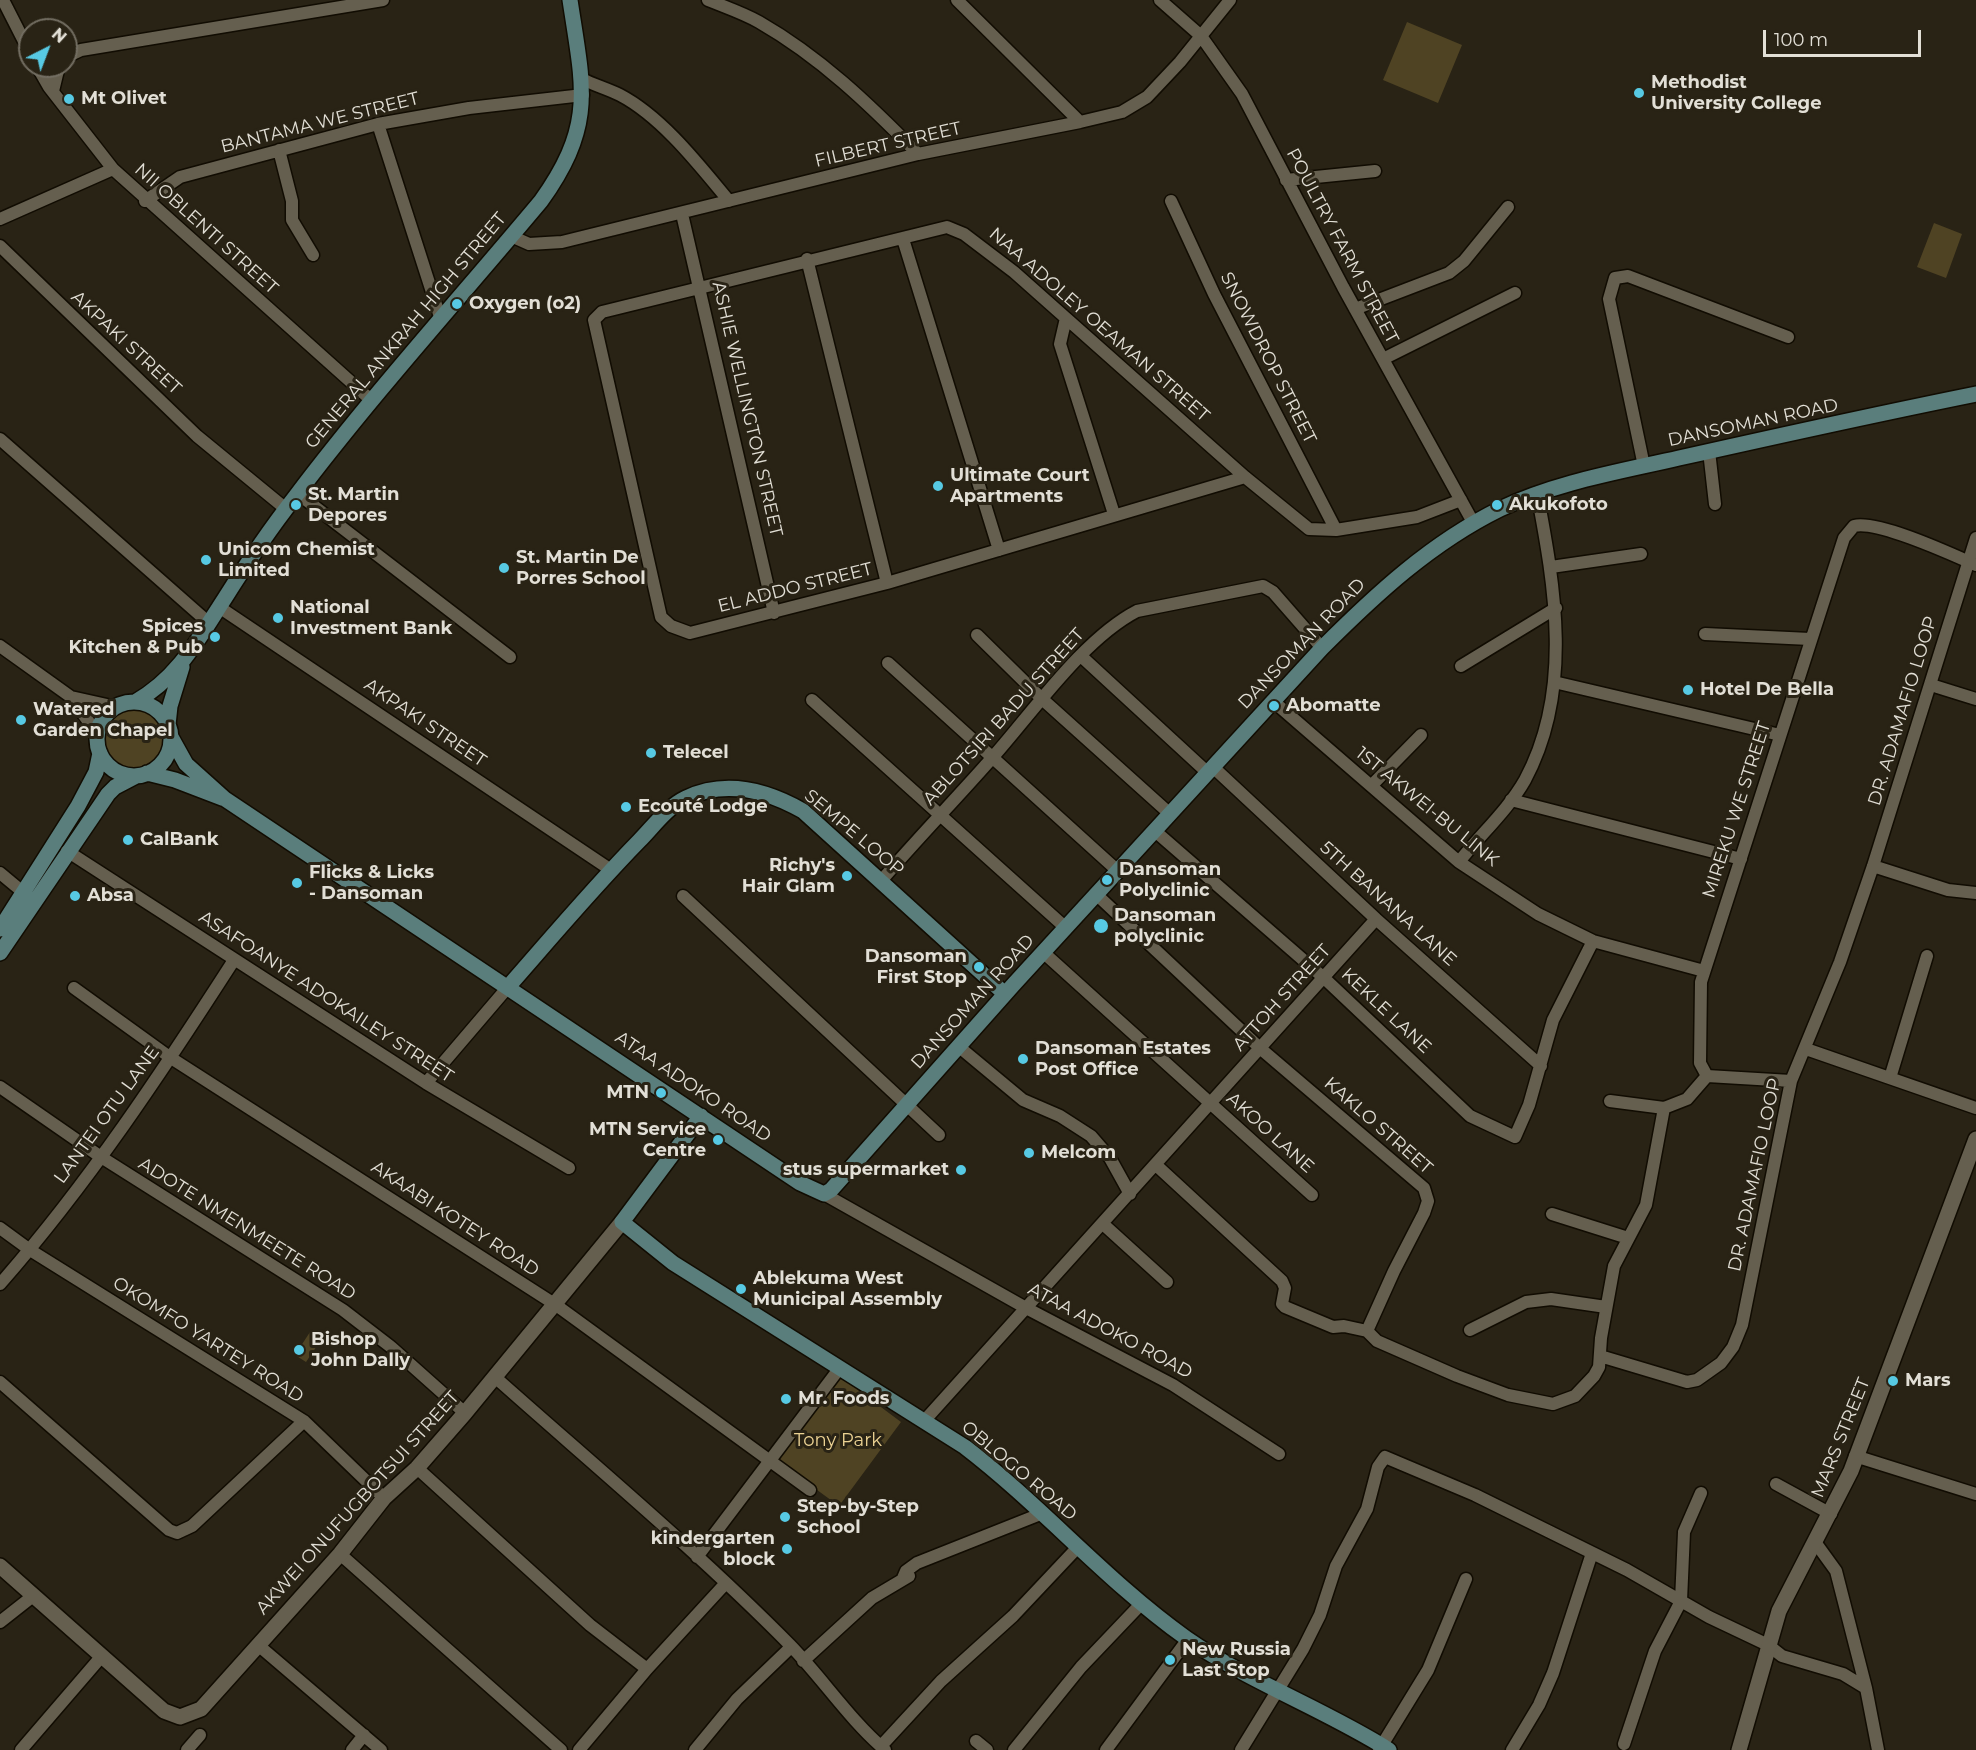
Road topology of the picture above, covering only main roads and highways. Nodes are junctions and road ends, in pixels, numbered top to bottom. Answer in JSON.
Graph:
{"nodes":[{"id":1,"x":570,"y":0,"type":"edge"},
{"id":2,"x":1976,"y":394,"type":"edge"},
{"id":3,"x":183,"y":663,"type":"junction"},
{"id":4,"x":135,"y":702,"type":"junction"},
{"id":5,"x":169,"y":731,"type":"junction"},
{"id":6,"x":100,"y":753,"type":"junction"},
{"id":7,"x":141,"y":775,"type":"junction"},
{"id":8,"x":225,"y":799,"type":"junction"},
{"id":9,"x":0,"y":929,"type":"edge"},
{"id":10,"x":0,"y":952,"type":"edge"},
{"id":11,"x":508,"y":987,"type":"junction"},
{"id":12,"x":1005,"y":994,"type":"junction"},
{"id":13,"x":701,"y":1116,"type":"junction"},
{"id":14,"x":824,"y":1194,"type":"joint"},
{"id":15,"x":622,"y":1222,"type":"joint"},
{"id":16,"x":1384,"y":1748,"type":"edge"}],
"edges":[{"from":1,"to":3,"type":"main road","name":"GENERAL ANKRAH HIGH STREET"},
{"from":2,"to":12,"type":"main road","name":"DANSOMAN ROAD"},
{"from":3,"to":4,"type":"main road","name":"GENERAL ANKRAH HIGH STREET"},
{"from":3,"to":5,"type":"main road","name":"GENERAL ANKRAH HIGH STREET"},
{"from":4,"to":5,"type":"main road"},
{"from":4,"to":6,"type":"main road"},
{"from":5,"to":7,"type":"main road"},
{"from":5,"to":8,"type":"main road","name":"ATAA ADOKO ROAD"},
{"from":6,"to":7,"type":"main road"},
{"from":6,"to":9,"type":"main road"},
{"from":7,"to":8,"type":"main road","name":"ATAA ADOKO ROAD"},
{"from":7,"to":10,"type":"main road"},
{"from":8,"to":11,"type":"main road","name":"ATAA ADOKO ROAD"},
{"from":11,"to":12,"type":"main road","name":"SEMPE LOOP"},
{"from":11,"to":13,"type":"main road","name":"ATAA ADOKO ROAD"},
{"from":12,"to":14,"type":"main road","name":"DANSOMAN ROAD"},
{"from":13,"to":14,"type":"main road","name":"ATAA ADOKO ROAD"},
{"from":13,"to":15,"type":"main road","name":"AKWEI ONUFUGBOTSUI STREET"},
{"from":15,"to":16,"type":"main road","name":"OBLOGO ROAD"}]}
